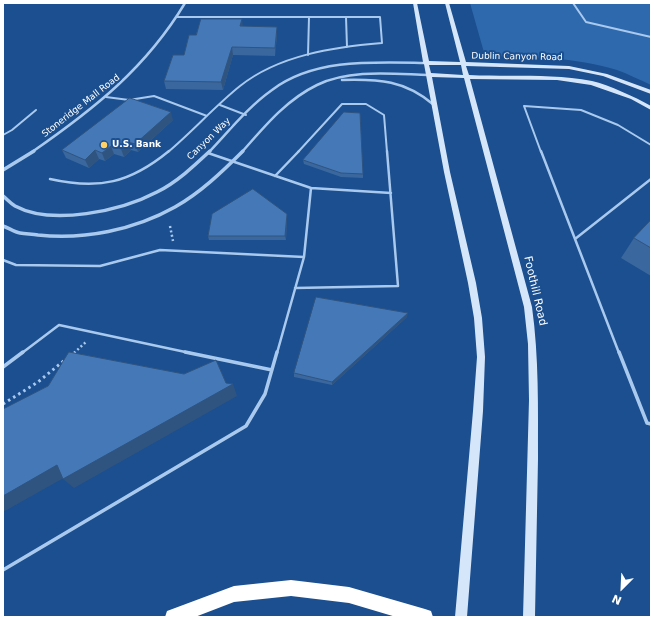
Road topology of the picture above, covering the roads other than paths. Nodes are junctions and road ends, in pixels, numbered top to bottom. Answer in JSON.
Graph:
{"nodes":[{"id":1,"x":185,"y":3,"type":"edge"},
{"id":2,"x":228,"y":3,"type":"edge"},
{"id":3,"x":379,"y":3,"type":"edge"},
{"id":4,"x":415,"y":3,"type":"edge"},
{"id":5,"x":447,"y":3,"type":"edge"},
{"id":6,"x":573,"y":3,"type":"edge"},
{"id":7,"x":177,"y":17,"type":"junction"},
{"id":8,"x":309,"y":17,"type":"junction"},
{"id":9,"x":346,"y":17,"type":"junction"},
{"id":10,"x":651,"y":38,"type":"edge"},
{"id":11,"x":347,"y":47,"type":"junction"},
{"id":12,"x":308,"y":55,"type":"junction"},
{"id":13,"x":425,"y":63,"type":"junction"},
{"id":14,"x":464,"y":64,"type":"junction"},
{"id":15,"x":428,"y":75,"type":"junction"},
{"id":16,"x":467,"y":77,"type":"junction"},
{"id":17,"x":332,"y":80,"type":"junction"},
{"id":18,"x":651,"y":92,"type":"edge"},
{"id":19,"x":106,"y":97,"type":"junction"},
{"id":20,"x":220,"y":105,"type":"junction"},
{"id":21,"x":434,"y":105,"type":"junction"},
{"id":22,"x":651,"y":108,"type":"edge"},
{"id":23,"x":36,"y":110,"type":"dead end"},
{"id":24,"x":246,"y":115,"type":"junction"},
{"id":25,"x":207,"y":116,"type":"junction"},
{"id":26,"x":3,"y":135,"type":"edge"},
{"id":27,"x":651,"y":145,"type":"edge"},
{"id":28,"x":208,"y":153,"type":"junction"},
{"id":29,"x":232,"y":161,"type":"junction"},
{"id":30,"x":3,"y":170,"type":"edge"},
{"id":31,"x":275,"y":176,"type":"junction"},
{"id":32,"x":50,"y":179,"type":"dead end"},
{"id":33,"x":651,"y":179,"type":"edge"},
{"id":34,"x":311,"y":188,"type":"junction"},
{"id":35,"x":391,"y":193,"type":"junction"},
{"id":36,"x":3,"y":196,"type":"edge"},
{"id":37,"x":3,"y":226,"type":"edge"},
{"id":38,"x":574,"y":239,"type":"junction"},
{"id":39,"x":304,"y":258,"type":"junction"},
{"id":40,"x":3,"y":260,"type":"edge"},
{"id":41,"x":295,"y":288,"type":"junction"},
{"id":42,"x":3,"y":367,"type":"edge"},
{"id":43,"x":272,"y":370,"type":"junction"},
{"id":44,"x":651,"y":424,"type":"edge"},
{"id":45,"x":3,"y":570,"type":"edge"},
{"id":46,"x":173,"y":617,"type":"edge"},
{"id":47,"x":425,"y":617,"type":"edge"},
{"id":48,"x":461,"y":617,"type":"edge"},
{"id":49,"x":529,"y":617,"type":"edge"}],
"edges":[{"from":1,"to":7,"type":"street","name":"Stoneridge Mall Road"},
{"from":2,"to":3,"type":"lane"},
{"from":4,"to":13,"type":"main road"},
{"from":5,"to":14,"type":"main road","name":"Foothill Road"},
{"from":6,"to":10,"type":"lane"},
{"from":7,"to":8,"type":"lane"},
{"from":7,"to":19,"type":"street","name":"Stoneridge Mall Road"},
{"from":8,"to":9,"type":"lane"},
{"from":8,"to":12,"type":"lane"},
{"from":9,"to":11,"type":"lane"},
{"from":9,"to":11,"type":"lane"},
{"from":11,"to":12,"type":"lane"},
{"from":12,"to":20,"type":"lane"},
{"from":13,"to":14,"type":"main road","name":"Dublin Canyon Road"},
{"from":13,"to":15,"type":"main road"},
{"from":13,"to":24,"type":"street","name":"Canyon Way"},
{"from":14,"to":16,"type":"main road","name":"Foothill Road"},
{"from":14,"to":18,"type":"main road","name":"Dublin Canyon Road"},
{"from":15,"to":16,"type":"main road","name":"Dublin Canyon Road"},
{"from":15,"to":17,"type":"street"},
{"from":15,"to":21,"type":"main road"},
{"from":16,"to":22,"type":"main road","name":"Dublin Canyon Road"},
{"from":16,"to":49,"type":"main road","name":"Foothill Road"},
{"from":17,"to":21,"type":"street"},
{"from":17,"to":29,"type":"street"},
{"from":19,"to":25,"type":"lane"},
{"from":19,"to":30,"type":"street","name":"Stoneridge Mall Road"},
{"from":20,"to":24,"type":"lane"},
{"from":20,"to":25,"type":"lane"},
{"from":21,"to":48,"type":"main road"},
{"from":23,"to":26,"type":"lane"},
{"from":24,"to":28,"type":"street","name":"Canyon Way"},
{"from":25,"to":32,"type":"lane"},
{"from":27,"to":38,"type":"lane"},
{"from":28,"to":29,"type":"lane"},
{"from":28,"to":36,"type":"street","name":"Canyon Way"},
{"from":29,"to":31,"type":"lane"},
{"from":29,"to":37,"type":"street"},
{"from":31,"to":34,"type":"lane"},
{"from":31,"to":35,"type":"lane"},
{"from":33,"to":38,"type":"lane"},
{"from":34,"to":35,"type":"lane"},
{"from":34,"to":39,"type":"lane"},
{"from":35,"to":41,"type":"lane"},
{"from":38,"to":44,"type":"lane"},
{"from":39,"to":40,"type":"lane"},
{"from":39,"to":41,"type":"lane"},
{"from":41,"to":43,"type":"lane"},
{"from":42,"to":43,"type":"lane"},
{"from":43,"to":45,"type":"lane"},
{"from":46,"to":47,"type":"highway"}]}
